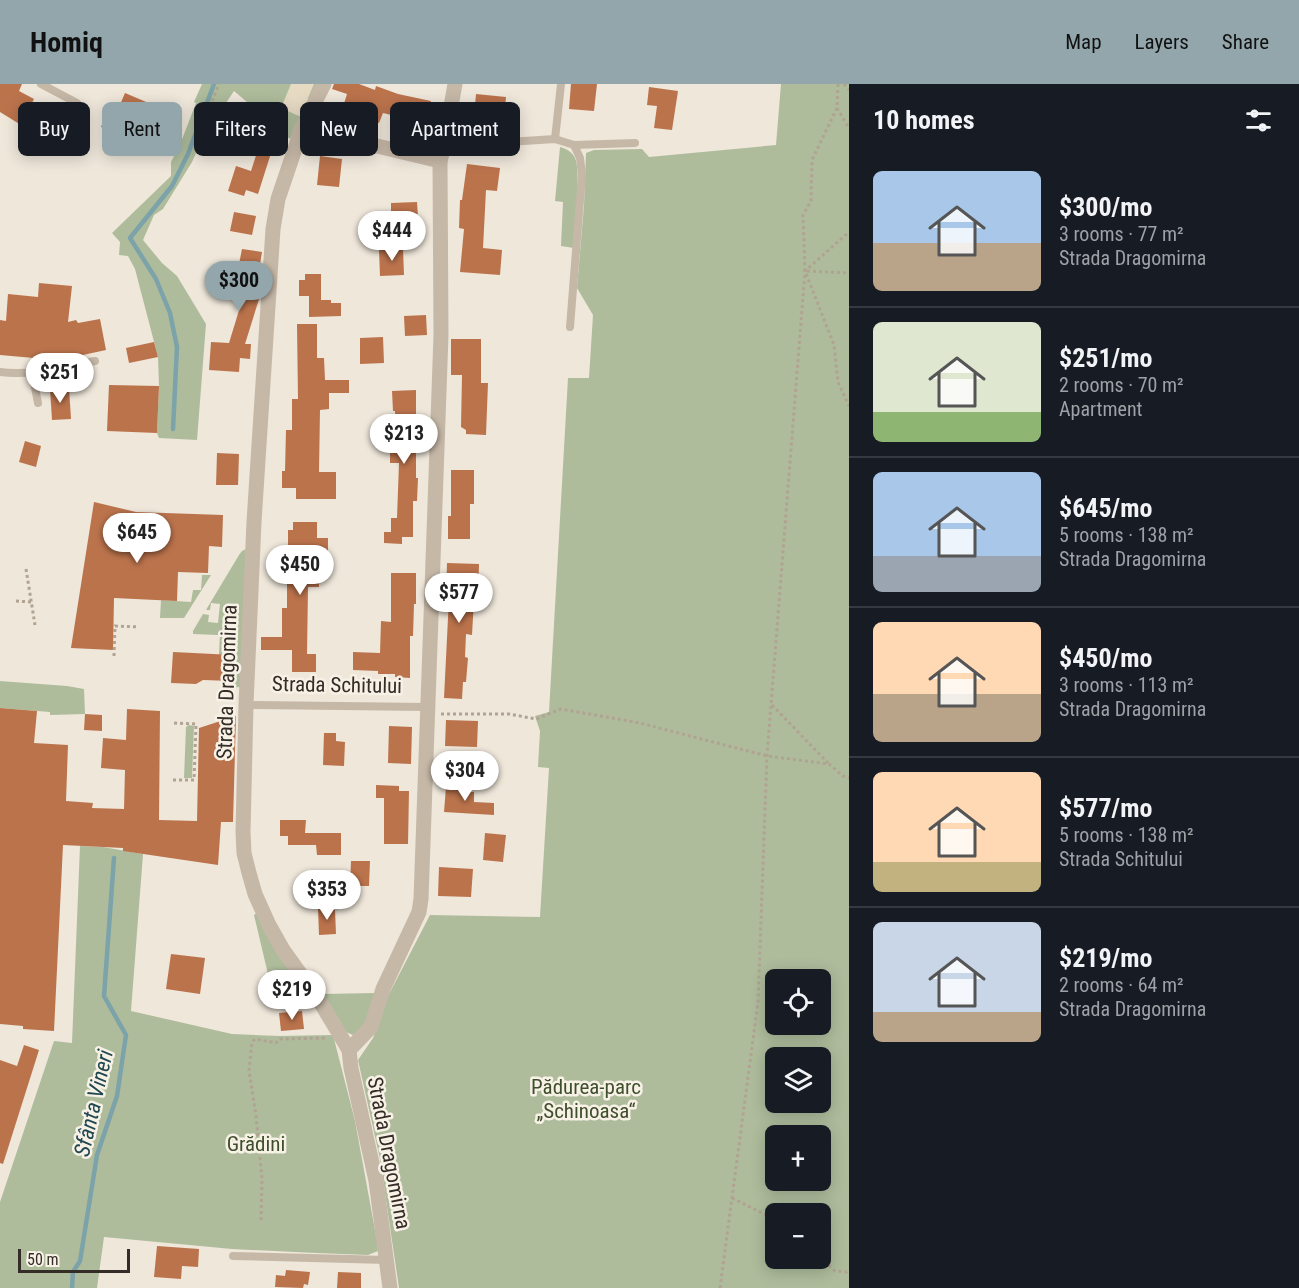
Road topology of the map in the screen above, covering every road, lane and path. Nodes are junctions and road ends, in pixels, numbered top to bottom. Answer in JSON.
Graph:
{"nodes":[{"id":1,"x":41,"y":84,"type":"edge"},
{"id":2,"x":219,"y":84,"type":"edge"},
{"id":3,"x":324,"y":84,"type":"edge"},
{"id":4,"x":455,"y":84,"type":"edge"},
{"id":5,"x":561,"y":84,"type":"edge"},
{"id":6,"x":838,"y":84,"type":"edge"},
{"id":7,"x":844,"y":84,"type":"edge"},
{"id":8,"x":849,"y":90,"type":"edge"},
{"id":9,"x":212,"y":101,"type":"dead end"},
{"id":10,"x":75,"y":102,"type":"edge"},
{"id":11,"x":315,"y":102,"type":"edge"},
{"id":12,"x":452,"y":102,"type":"edge"},
{"id":13,"x":837,"y":108,"type":"junction"},
{"id":14,"x":849,"y":129,"type":"edge"},
{"id":15,"x":300,"y":134,"type":"edge"},
{"id":16,"x":555,"y":139,"type":"junction"},
{"id":17,"x":520,"y":144,"type":"edge"},
{"id":18,"x":635,"y":144,"type":"dead end"},
{"id":19,"x":574,"y":145,"type":"junction"},
{"id":20,"x":442,"y":156,"type":"edge"},
{"id":21,"x":849,"y":232,"type":"edge"},
{"id":22,"x":805,"y":271,"type":"junction"},
{"id":23,"x":849,"y":273,"type":"edge"},
{"id":24,"x":570,"y":327,"type":"dead end"},
{"id":25,"x":95,"y":361,"type":"dead end"},
{"id":26,"x":0,"y":372,"type":"edge"},
{"id":27,"x":32,"y":372,"type":"junction"},
{"id":28,"x":38,"y":403,"type":"dead end"},
{"id":29,"x":849,"y":405,"type":"edge"},
{"id":30,"x":26,"y":569,"type":"dead end"},
{"id":31,"x":16,"y":601,"type":"dead end"},
{"id":32,"x":31,"y":602,"type":"junction"},
{"id":33,"x":35,"y":625,"type":"dead end"},
{"id":34,"x":139,"y":627,"type":"dead end"},
{"id":35,"x":114,"y":656,"type":"dead end"},
{"id":36,"x":772,"y":704,"type":"junction"},
{"id":37,"x":246,"y":705,"type":"junction"},
{"id":38,"x":427,"y":711,"type":"junction"},
{"id":39,"x":174,"y":723,"type":"dead end"},
{"id":40,"x":767,"y":756,"type":"junction"},
{"id":41,"x":829,"y":764,"type":"junction"},
{"id":42,"x":849,"y":778,"type":"edge"},
{"id":43,"x":173,"y":780,"type":"dead end"},
{"id":44,"x":345,"y":1044,"type":"junction"},
{"id":45,"x":732,"y":1198,"type":"junction"},
{"id":46,"x":765,"y":1214,"type":"edge"},
{"id":47,"x":261,"y":1220,"type":"dead end"},
{"id":48,"x":232,"y":1256,"type":"dead end"},
{"id":49,"x":387,"y":1260,"type":"junction"},
{"id":50,"x":831,"y":1268,"type":"edge"},
{"id":51,"x":849,"y":1270,"type":"edge"},
{"id":52,"x":390,"y":1288,"type":"edge"},
{"id":53,"x":720,"y":1288,"type":"edge"}],
"edges":[{"from":1,"to":10,"type":"lane"},
{"from":2,"to":9,"type":"path"},
{"from":3,"to":11,"type":"street","name":"Strada Dragomirna"},
{"from":4,"to":12,"type":"street","name":"Strada Schitului"},
{"from":5,"to":16,"type":"lane"},
{"from":6,"to":13,"type":"path"},
{"from":7,"to":8,"type":"path"},
{"from":13,"to":14,"type":"path"},
{"from":13,"to":22,"type":"path"},
{"from":15,"to":37,"type":"street","name":"Strada Dragomirna"},
{"from":16,"to":17,"type":"lane"},
{"from":16,"to":19,"type":"lane"},
{"from":18,"to":19,"type":"lane"},
{"from":19,"to":24,"type":"lane"},
{"from":20,"to":38,"type":"street","name":"Strada Schitului"},
{"from":21,"to":22,"type":"path"},
{"from":22,"to":23,"type":"path"},
{"from":22,"to":29,"type":"path"},
{"from":22,"to":36,"type":"path"},
{"from":25,"to":27,"type":"lane"},
{"from":26,"to":27,"type":"lane"},
{"from":27,"to":28,"type":"lane"},
{"from":30,"to":32,"type":"path"},
{"from":31,"to":32,"type":"path"},
{"from":32,"to":33,"type":"path"},
{"from":34,"to":35,"type":"path"},
{"from":36,"to":40,"type":"path"},
{"from":36,"to":41,"type":"path"},
{"from":37,"to":38,"type":"lane","name":"Strada Schitului"},
{"from":37,"to":44,"type":"street","name":"Strada Dragomirna"},
{"from":38,"to":40,"type":"path"},
{"from":38,"to":44,"type":"street","name":"Strada Schitului"},
{"from":39,"to":43,"type":"path"},
{"from":40,"to":41,"type":"path"},
{"from":40,"to":45,"type":"path"},
{"from":41,"to":42,"type":"path"},
{"from":44,"to":47,"type":"path"},
{"from":44,"to":49,"type":"street","name":"Strada Dragomirna"},
{"from":45,"to":46,"type":"path"},
{"from":45,"to":53,"type":"path"},
{"from":48,"to":49,"type":"lane","name":"Strada Dragomirna"},
{"from":49,"to":52,"type":"street","name":"Strada Dragomirna"},
{"from":50,"to":51,"type":"path"}]}
